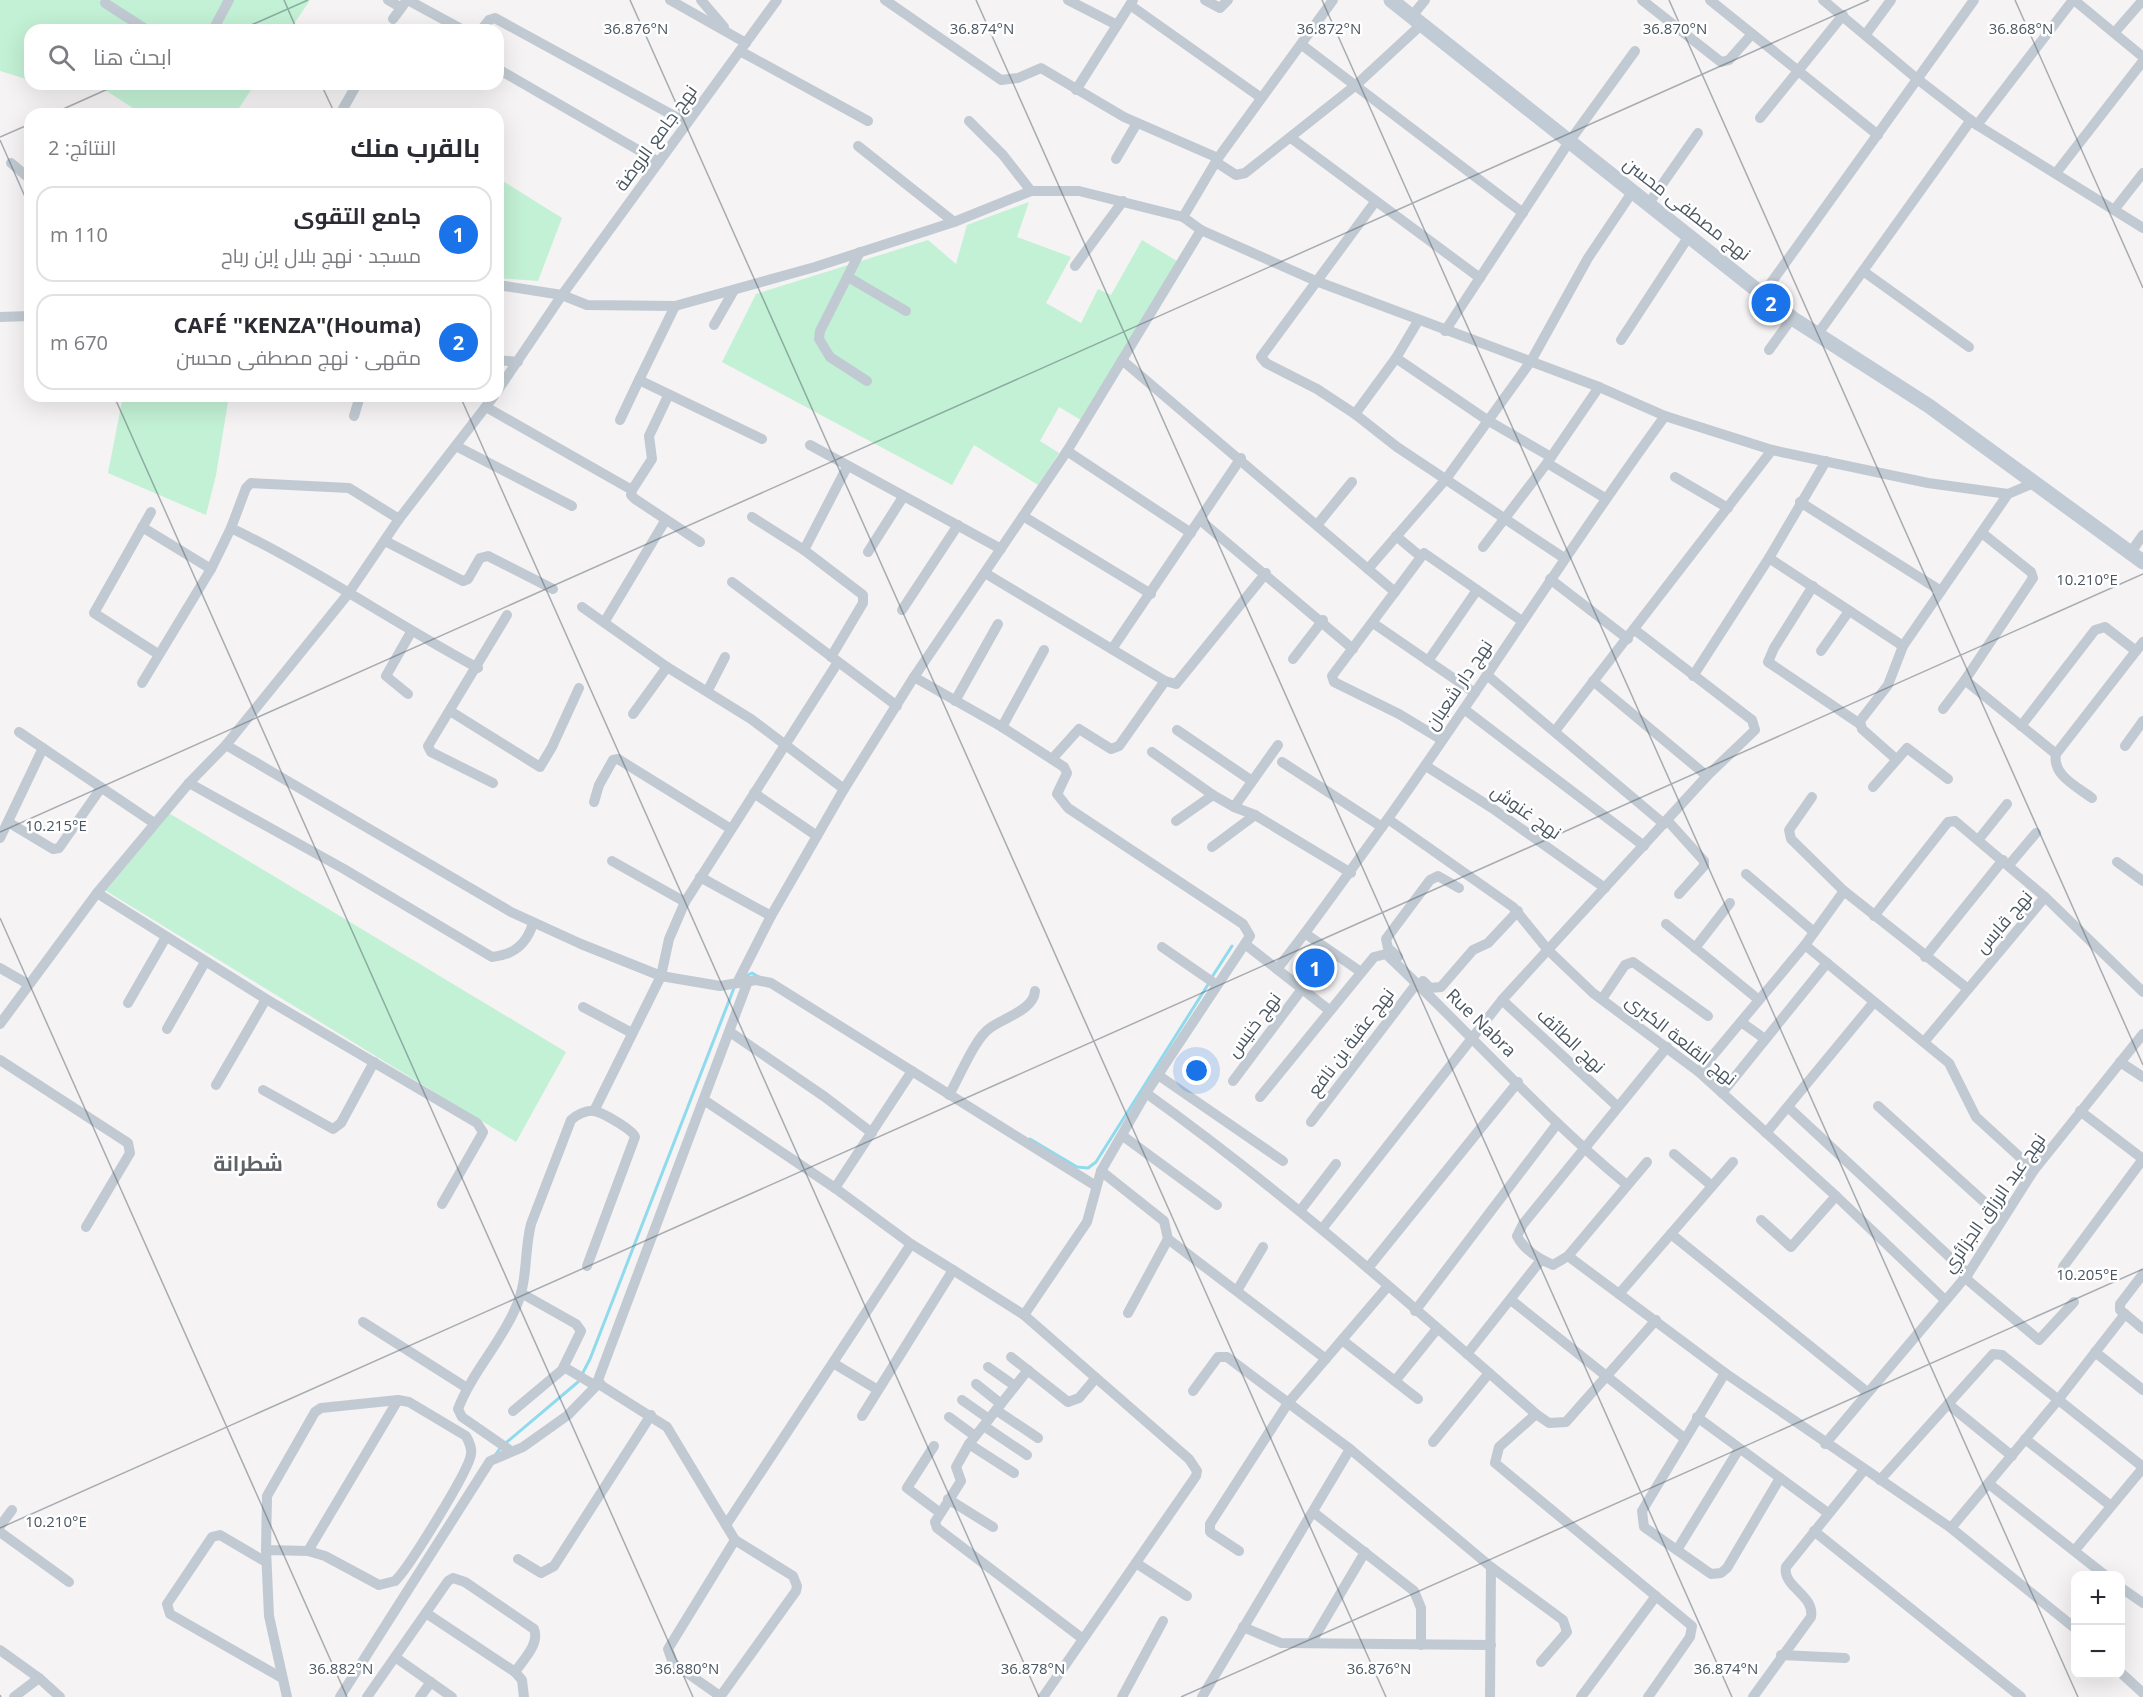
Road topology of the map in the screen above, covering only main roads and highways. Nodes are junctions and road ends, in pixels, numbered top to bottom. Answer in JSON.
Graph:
{"nodes":[{"id":1,"x":1391,"y":0,"type":"edge"},
{"id":2,"x":2137,"y":557,"type":"edge"}],
"edges":[{"from":1,"to":2,"type":"main road","name":"نهج مصطفى محسن"}]}
